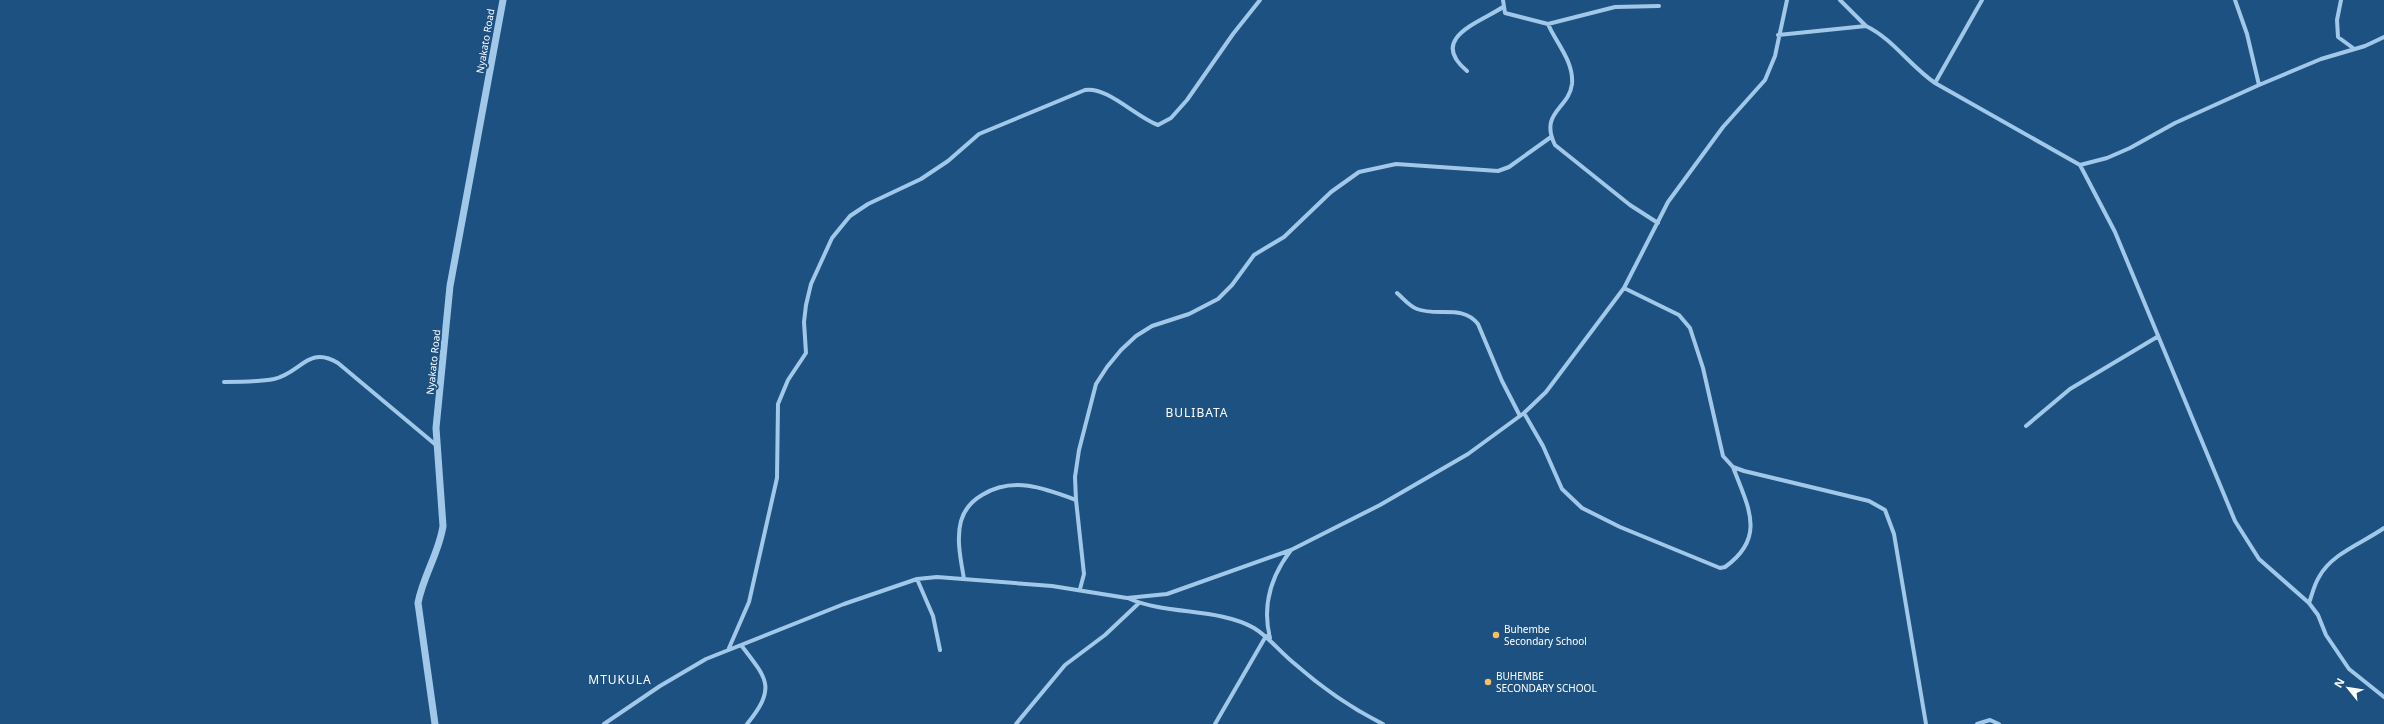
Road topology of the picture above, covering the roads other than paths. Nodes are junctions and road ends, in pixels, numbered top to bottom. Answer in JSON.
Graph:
{"nodes":[{"id":1,"x":503,"y":0,"type":"edge"},
{"id":2,"x":1260,"y":0,"type":"edge"},
{"id":3,"x":1503,"y":0,"type":"edge"},
{"id":4,"x":1787,"y":0,"type":"edge"},
{"id":5,"x":1840,"y":0,"type":"edge"},
{"id":6,"x":1982,"y":0,"type":"edge"},
{"id":7,"x":2235,"y":0,"type":"edge"},
{"id":8,"x":2341,"y":0,"type":"edge"},
{"id":9,"x":1660,"y":6,"type":"dead end"},
{"id":10,"x":1503,"y":7,"type":"junction"},
{"id":11,"x":1548,"y":24,"type":"junction"},
{"id":12,"x":1866,"y":26,"type":"junction"},
{"id":13,"x":1778,"y":35,"type":"junction"},
{"id":14,"x":2384,"y":37,"type":"edge"},
{"id":15,"x":2353,"y":48,"type":"junction"},
{"id":16,"x":1467,"y":71,"type":"dead end"},
{"id":17,"x":1935,"y":83,"type":"junction"},
{"id":18,"x":2259,"y":85,"type":"junction"},
{"id":19,"x":1551,"y":137,"type":"junction"},
{"id":20,"x":2080,"y":165,"type":"junction"},
{"id":21,"x":1658,"y":223,"type":"junction"},
{"id":22,"x":1624,"y":288,"type":"junction"},
{"id":23,"x":1397,"y":293,"type":"dead end"},
{"id":24,"x":2157,"y":337,"type":"junction"},
{"id":25,"x":224,"y":382,"type":"dead end"},
{"id":26,"x":1524,"y":412,"type":"junction"},
{"id":27,"x":1520,"y":416,"type":"junction"},
{"id":28,"x":2026,"y":426,"type":"dead end"},
{"id":29,"x":436,"y":445,"type":"junction"},
{"id":30,"x":1733,"y":467,"type":"junction"},
{"id":31,"x":1076,"y":500,"type":"junction"},
{"id":32,"x":2384,"y":528,"type":"edge"},
{"id":33,"x":1291,"y":550,"type":"junction"},
{"id":34,"x":964,"y":579,"type":"junction"},
{"id":35,"x":917,"y":580,"type":"junction"},
{"id":36,"x":1080,"y":589,"type":"junction"},
{"id":37,"x":1127,"y":598,"type":"junction"},
{"id":38,"x":1139,"y":603,"type":"junction"},
{"id":39,"x":2309,"y":604,"type":"junction"},
{"id":40,"x":1266,"y":636,"type":"junction"},
{"id":41,"x":1270,"y":639,"type":"junction"},
{"id":42,"x":741,"y":645,"type":"junction"},
{"id":43,"x":730,"y":648,"type":"junction"},
{"id":44,"x":940,"y":650,"type":"dead end"},
{"id":45,"x":2384,"y":697,"type":"edge"},
{"id":46,"x":435,"y":724,"type":"edge"},
{"id":47,"x":604,"y":724,"type":"edge"},
{"id":48,"x":747,"y":724,"type":"edge"},
{"id":49,"x":1016,"y":724,"type":"edge"},
{"id":50,"x":1215,"y":724,"type":"edge"},
{"id":51,"x":1383,"y":724,"type":"edge"},
{"id":52,"x":1926,"y":724,"type":"edge"},
{"id":53,"x":1977,"y":724,"type":"edge"},
{"id":54,"x":1999,"y":724,"type":"edge"}],
"edges":[{"from":1,"to":29,"type":"street","name":"Nyakato Road"},
{"from":2,"to":43,"type":"street"},
{"from":3,"to":10,"type":"street"},
{"from":4,"to":13,"type":"street"},
{"from":5,"to":12,"type":"street"},
{"from":6,"to":17,"type":"street"},
{"from":7,"to":18,"type":"street"},
{"from":8,"to":15,"type":"street"},
{"from":9,"to":11,"type":"street"},
{"from":10,"to":11,"type":"street"},
{"from":10,"to":16,"type":"street"},
{"from":11,"to":19,"type":"street"},
{"from":12,"to":13,"type":"street"},
{"from":12,"to":17,"type":"street"},
{"from":13,"to":21,"type":"street"},
{"from":14,"to":15,"type":"street"},
{"from":15,"to":18,"type":"street"},
{"from":17,"to":20,"type":"street"},
{"from":18,"to":20,"type":"street"},
{"from":19,"to":21,"type":"street"},
{"from":19,"to":31,"type":"street"},
{"from":20,"to":24,"type":"street"},
{"from":21,"to":22,"type":"street"},
{"from":22,"to":26,"type":"street"},
{"from":22,"to":30,"type":"street"},
{"from":23,"to":27,"type":"street"},
{"from":24,"to":28,"type":"street"},
{"from":24,"to":39,"type":"street"},
{"from":25,"to":29,"type":"street"},
{"from":26,"to":27,"type":"street"},
{"from":26,"to":30,"type":"street"},
{"from":27,"to":33,"type":"street"},
{"from":29,"to":46,"type":"street","name":"Nyakato Road"},
{"from":30,"to":52,"type":"street"},
{"from":31,"to":34,"type":"street"},
{"from":31,"to":36,"type":"street"},
{"from":32,"to":39,"type":"street"},
{"from":33,"to":37,"type":"street"},
{"from":33,"to":41,"type":"street"},
{"from":34,"to":35,"type":"street"},
{"from":34,"to":36,"type":"street"},
{"from":35,"to":42,"type":"street"},
{"from":35,"to":44,"type":"street"},
{"from":36,"to":37,"type":"street"},
{"from":37,"to":38,"type":"street"},
{"from":38,"to":40,"type":"street"},
{"from":38,"to":49,"type":"street"},
{"from":39,"to":45,"type":"street"},
{"from":40,"to":41,"type":"street"},
{"from":40,"to":50,"type":"street"},
{"from":41,"to":51,"type":"street"},
{"from":42,"to":43,"type":"street"},
{"from":42,"to":48,"type":"street"},
{"from":43,"to":47,"type":"street"},
{"from":53,"to":54,"type":"street"}]}
